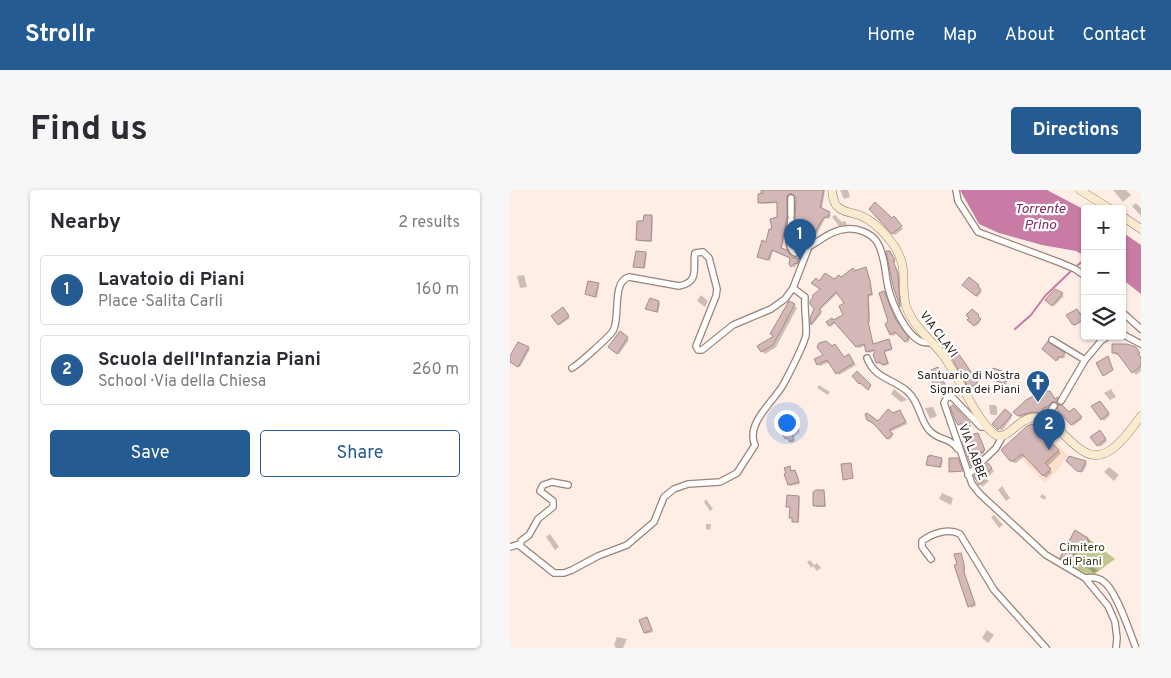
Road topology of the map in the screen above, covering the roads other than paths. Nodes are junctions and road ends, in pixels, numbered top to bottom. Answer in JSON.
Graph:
{"nodes":[{"id":1,"x":832,"y":190,"type":"edge"},
{"id":2,"x":956,"y":190,"type":"edge"},
{"id":3,"x":1080,"y":190,"type":"edge"},
{"id":4,"x":791,"y":194,"type":"edge"},
{"id":5,"x":1104,"y":205,"type":"edge"},
{"id":6,"x":1126,"y":219,"type":"edge"},
{"id":7,"x":1141,"y":228,"type":"edge"},
{"id":8,"x":808,"y":248,"type":"junction"},
{"id":9,"x":1081,"y":273,"type":"edge"},
{"id":10,"x":793,"y":288,"type":"junction"},
{"id":11,"x":1126,"y":316,"type":"edge"},
{"id":12,"x":1141,"y":329,"type":"edge"},
{"id":13,"x":1126,"y":336,"type":"edge"},
{"id":14,"x":1052,"y":340,"type":"dead end"},
{"id":15,"x":1102,"y":340,"type":"edge"},
{"id":16,"x":933,"y":343,"type":"junction"},
{"id":17,"x":1141,"y":344,"type":"edge"},
{"id":18,"x":867,"y":358,"type":"dead end"},
{"id":19,"x":1085,"y":360,"type":"junction"},
{"id":20,"x":572,"y":368,"type":"dead end"},
{"id":21,"x":1060,"y":401,"type":"dead end"},
{"id":22,"x":1054,"y":406,"type":"dead end"},
{"id":23,"x":1141,"y":416,"type":"edge"},
{"id":24,"x":1046,"y":420,"type":"junction"},
{"id":25,"x":987,"y":427,"type":"junction"},
{"id":26,"x":1002,"y":437,"type":"junction"},
{"id":27,"x":961,"y":454,"type":"junction"},
{"id":28,"x":968,"y":475,"type":"junction"},
{"id":29,"x":568,"y":485,"type":"dead end"},
{"id":30,"x":520,"y":544,"type":"junction"},
{"id":31,"x":510,"y":546,"type":"edge"},
{"id":32,"x":931,"y":559,"type":"dead end"},
{"id":33,"x":1085,"y":578,"type":"junction"},
{"id":34,"x":1046,"y":648,"type":"edge"},
{"id":35,"x":1116,"y":648,"type":"edge"},
{"id":36,"x":1136,"y":648,"type":"edge"}],
"edges":[{"from":1,"to":16,"type":"main road","name":"VIA CLAVI"},
{"from":2,"to":9,"type":"street"},
{"from":3,"to":5,"type":"main road"},
{"from":4,"to":8,"type":"street"},
{"from":6,"to":7,"type":"main road"},
{"from":8,"to":10,"type":"street"},
{"from":8,"to":16,"type":"street"},
{"from":10,"to":20,"type":"street"},
{"from":10,"to":30,"type":"street"},
{"from":11,"to":12,"type":"street"},
{"from":13,"to":17,"type":"street"},
{"from":14,"to":19,"type":"street"},
{"from":15,"to":19,"type":"street"},
{"from":16,"to":25,"type":"main road","name":"VIA CLAVI"},
{"from":18,"to":27,"type":"street"},
{"from":19,"to":21,"type":"street"},
{"from":22,"to":24,"type":"street"},
{"from":23,"to":24,"type":"main road"},
{"from":24,"to":26,"type":"main road"},
{"from":25,"to":26,"type":"main road"},
{"from":25,"to":27,"type":"street","name":"VIA LABBE"},
{"from":26,"to":28,"type":"street"},
{"from":27,"to":28,"type":"street","name":"VIA LABBE"},
{"from":28,"to":33,"type":"street","name":"VIA LABBE"},
{"from":29,"to":30,"type":"street"},
{"from":30,"to":31,"type":"street"},
{"from":32,"to":34,"type":"street"},
{"from":33,"to":35,"type":"street","name":"VIA LABBE"},
{"from":33,"to":36,"type":"street","name":"VIA LABBE"}]}
